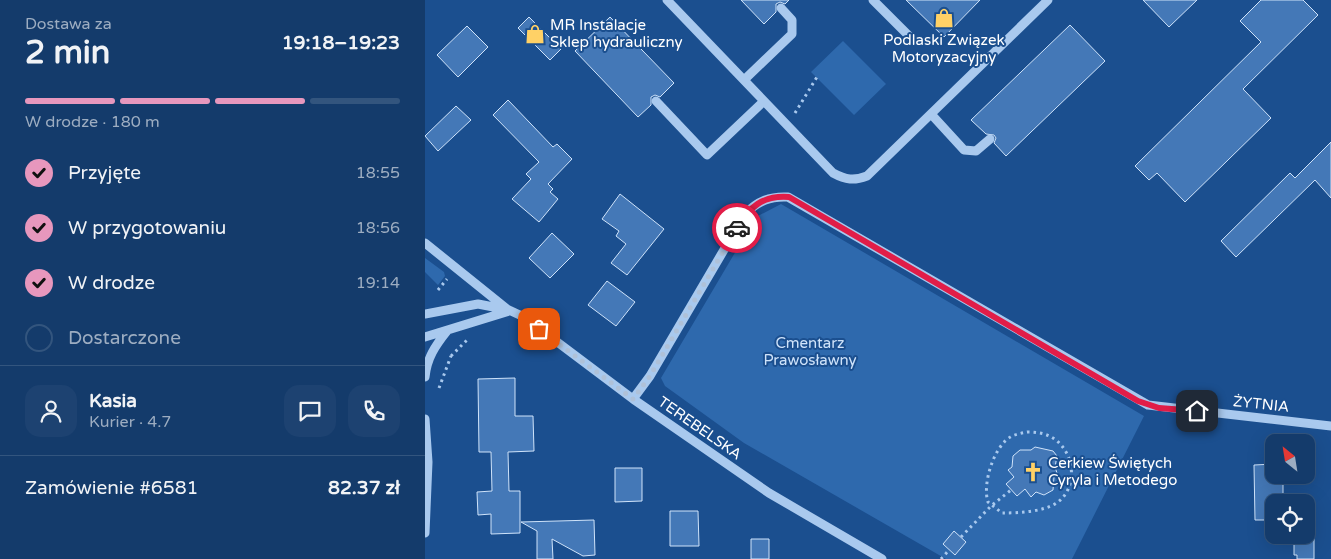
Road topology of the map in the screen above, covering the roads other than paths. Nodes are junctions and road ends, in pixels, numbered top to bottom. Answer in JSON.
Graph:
{"nodes":[{"id":1,"x":667,"y":0,"type":"edge"},
{"id":2,"x":873,"y":0,"type":"edge"},
{"id":3,"x":1048,"y":0,"type":"edge"},
{"id":4,"x":781,"y":8,"type":"dead end"},
{"id":5,"x":913,"y":40,"type":"dead end"},
{"id":6,"x":744,"y":80,"type":"junction"},
{"id":7,"x":656,"y":101,"type":"dead end"},
{"id":8,"x":764,"y":101,"type":"junction"},
{"id":9,"x":931,"y":114,"type":"junction"},
{"id":10,"x":990,"y":139,"type":"dead end"},
{"id":11,"x":425,"y":243,"type":"edge"},
{"id":12,"x":509,"y":310,"type":"junction"},
{"id":13,"x":425,"y":314,"type":"edge"},
{"id":14,"x":448,"y":331,"type":"junction"},
{"id":15,"x":425,"y":337,"type":"edge"},
{"id":16,"x":425,"y":377,"type":"edge"},
{"id":17,"x":633,"y":399,"type":"junction"},
{"id":18,"x":425,"y":420,"type":"edge"},
{"id":19,"x":1331,"y":426,"type":"edge"},
{"id":20,"x":425,"y":533,"type":"edge"},
{"id":21,"x":881,"y":559,"type":"edge"}],
"edges":[{"from":1,"to":6,"type":"street"},
{"from":2,"to":5,"type":"street"},
{"from":3,"to":9,"type":"street"},
{"from":4,"to":6,"type":"street"},
{"from":6,"to":8,"type":"street"},
{"from":7,"to":8,"type":"street"},
{"from":8,"to":9,"type":"street"},
{"from":9,"to":10,"type":"street"},
{"from":11,"to":12,"type":"street","name":"TEREBELSKA"},
{"from":12,"to":13,"type":"street","name":"TEREBELSKA"},
{"from":12,"to":14,"type":"street"},
{"from":12,"to":17,"type":"street","name":"TEREBELSKA"},
{"from":14,"to":15,"type":"street"},
{"from":14,"to":16,"type":"street"},
{"from":17,"to":19,"type":"street","name":"ŻYTNIA"},
{"from":17,"to":21,"type":"street","name":"TEREBELSKA"},
{"from":18,"to":20,"type":"street"}]}
